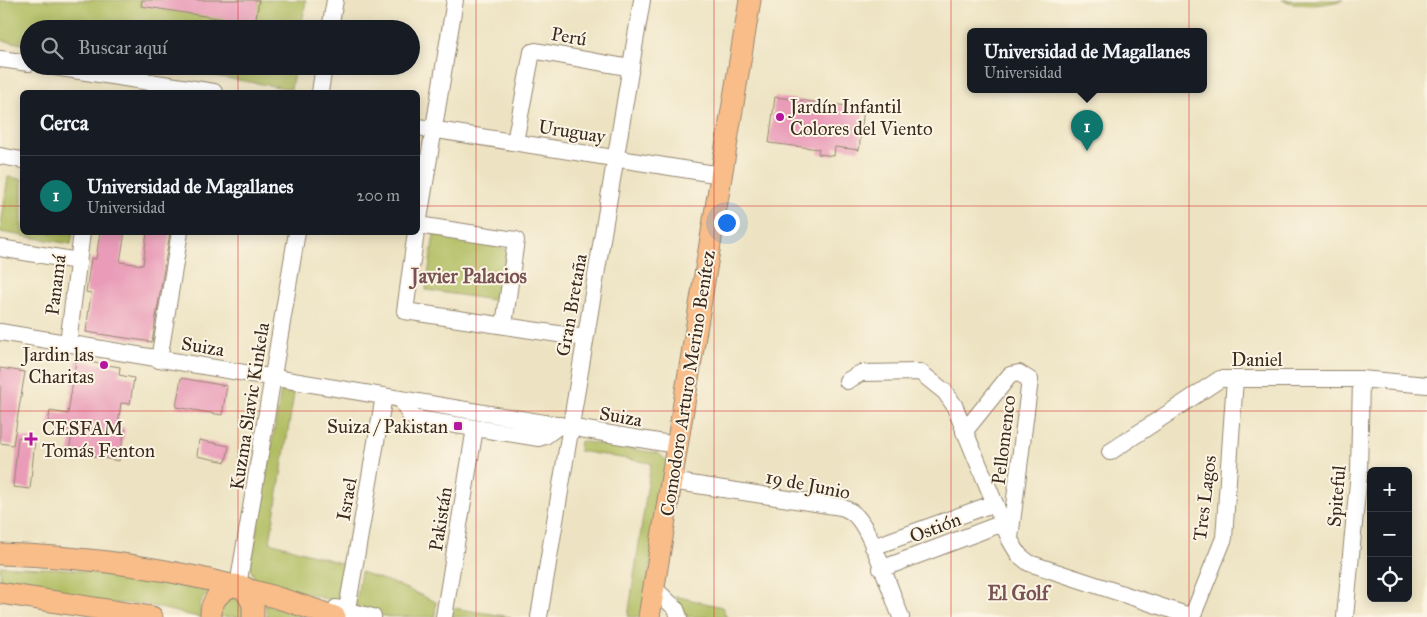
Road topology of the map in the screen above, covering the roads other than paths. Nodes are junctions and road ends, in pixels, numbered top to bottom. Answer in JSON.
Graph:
{"nodes":[{"id":1,"x":335,"y":0,"type":"edge"},
{"id":2,"x":455,"y":0,"type":"edge"},
{"id":3,"x":642,"y":0,"type":"edge"},
{"id":4,"x":750,"y":0,"type":"edge"},
{"id":5,"x":332,"y":20,"type":"edge"},
{"id":6,"x":0,"y":59,"type":"edge"},
{"id":7,"x":20,"y":62,"type":"edge"},
{"id":8,"x":631,"y":68,"type":"junction"},
{"id":9,"x":103,"y":75,"type":"edge"},
{"id":10,"x":323,"y":75,"type":"edge"},
{"id":11,"x":195,"y":90,"type":"edge"},
{"id":12,"x":320,"y":90,"type":"edge"},
{"id":13,"x":425,"y":128,"type":"edge"},
{"id":14,"x":515,"y":142,"type":"junction"},
{"id":15,"x":0,"y":156,"type":"edge"},
{"id":16,"x":616,"y":158,"type":"junction"},
{"id":17,"x":20,"y":160,"type":"edge"},
{"id":18,"x":721,"y":175,"type":"junction"},
{"id":19,"x":420,"y":197,"type":"edge"},
{"id":20,"x":420,"y":225,"type":"edge"},
{"id":21,"x":82,"y":235,"type":"edge"},
{"id":22,"x":180,"y":235,"type":"edge"},
{"id":23,"x":297,"y":235,"type":"edge"},
{"id":24,"x":416,"y":235,"type":"edge"},
{"id":25,"x":0,"y":248,"type":"edge"},
{"id":26,"x":78,"y":261,"type":"junction"},
{"id":27,"x":504,"y":325,"type":"junction"},
{"id":28,"x":0,"y":332,"type":"edge"},
{"id":29,"x":585,"y":338,"type":"junction"},
{"id":30,"x":68,"y":343,"type":"junction"},
{"id":31,"x":159,"y":360,"type":"junction"},
{"id":32,"x":274,"y":377,"type":"junction"},
{"id":33,"x":1235,"y":379,"type":"junction"},
{"id":34,"x":1361,"y":379,"type":"junction"},
{"id":35,"x":847,"y":381,"type":"dead end"},
{"id":36,"x":1427,"y":384,"type":"edge"},
{"id":37,"x":384,"y":396,"type":"junction"},
{"id":38,"x":401,"y":399,"type":"junction"},
{"id":39,"x":565,"y":426,"type":"junction"},
{"id":40,"x":475,"y":428,"type":"junction"},
{"id":41,"x":964,"y":432,"type":"junction"},
{"id":42,"x":676,"y":445,"type":"junction"},
{"id":43,"x":1110,"y":452,"type":"dead end"},
{"id":44,"x":670,"y":481,"type":"junction"},
{"id":45,"x":995,"y":503,"type":"junction"},
{"id":46,"x":1004,"y":523,"type":"junction"},
{"id":47,"x":1010,"y":540,"type":"junction"},
{"id":48,"x":873,"y":548,"type":"junction"},
{"id":49,"x":0,"y":554,"type":"edge"},
{"id":50,"x":882,"y":569,"type":"junction"},
{"id":51,"x":239,"y":586,"type":"junction"},
{"id":52,"x":654,"y":588,"type":"junction"},
{"id":53,"x":0,"y":593,"type":"edge"},
{"id":54,"x":341,"y":613,"type":"edge"},
{"id":55,"x":152,"y":617,"type":"edge"},
{"id":56,"x":211,"y":617,"type":"edge"},
{"id":57,"x":253,"y":617,"type":"edge"},
{"id":58,"x":373,"y":617,"type":"edge"},
{"id":59,"x":444,"y":617,"type":"edge"},
{"id":60,"x":539,"y":617,"type":"edge"},
{"id":61,"x":649,"y":617,"type":"edge"},
{"id":62,"x":679,"y":617,"type":"edge"},
{"id":63,"x":901,"y":617,"type":"edge"},
{"id":64,"x":1193,"y":617,"type":"edge"},
{"id":65,"x":1345,"y":617,"type":"edge"}],
"edges":[{"from":1,"to":5,"type":"street"},
{"from":2,"to":13,"type":"street"},
{"from":3,"to":8,"type":"street","name":"Gran Bretaña"},
{"from":4,"to":18,"type":"main road","name":"Comodoro Arturo Merino Benítez"},
{"from":6,"to":7,"type":"street"},
{"from":8,"to":14,"type":"street","name":"Perú"},
{"from":8,"to":16,"type":"street","name":"Gran Bretaña"},
{"from":9,"to":11,"type":"street"},
{"from":10,"to":12,"type":"street"},
{"from":13,"to":14,"type":"street","name":"Uruguay"},
{"from":13,"to":19,"type":"street"},
{"from":14,"to":16,"type":"street","name":"Uruguay"},
{"from":15,"to":17,"type":"street"},
{"from":16,"to":18,"type":"street","name":"Uruguay"},
{"from":16,"to":29,"type":"street","name":"Gran Bretaña"},
{"from":18,"to":42,"type":"main road","name":"Comodoro Arturo Merino Benítez"},
{"from":20,"to":27,"type":"street"},
{"from":21,"to":26,"type":"street","name":"Panamá"},
{"from":22,"to":31,"type":"street"},
{"from":23,"to":32,"type":"street","name":"Kuzma Slavic Kinkela"},
{"from":24,"to":27,"type":"street"},
{"from":25,"to":26,"type":"street"},
{"from":26,"to":30,"type":"street","name":"Panamá"},
{"from":27,"to":29,"type":"street"},
{"from":28,"to":30,"type":"street","name":"Suiza"},
{"from":29,"to":39,"type":"street","name":"Gran Bretaña"},
{"from":30,"to":31,"type":"street","name":"Suiza"},
{"from":31,"to":32,"type":"street","name":"Suiza"},
{"from":32,"to":37,"type":"street","name":"Suiza"},
{"from":32,"to":51,"type":"street","name":"Kuzma Slavic Kinkela"},
{"from":33,"to":34,"type":"street","name":"Daniel"},
{"from":33,"to":43,"type":"street","name":"Daniel"},
{"from":33,"to":64,"type":"street","name":"Tres Lagos"},
{"from":34,"to":36,"type":"street","name":"Daniel"},
{"from":34,"to":65,"type":"street","name":"Spiteful"},
{"from":35,"to":41,"type":"street","name":"Pellomenco"},
{"from":37,"to":38,"type":"street","name":"Suiza"},
{"from":37,"to":54,"type":"street","name":"Israel"},
{"from":38,"to":39,"type":"street","name":"Suiza"},
{"from":38,"to":40,"type":"street"},
{"from":39,"to":40,"type":"street"},
{"from":39,"to":42,"type":"street","name":"Suiza"},
{"from":39,"to":60,"type":"street","name":"Gran Bretaña"},
{"from":40,"to":59,"type":"street","name":"Pakistán"},
{"from":41,"to":45,"type":"street","name":"Pellomenco"},
{"from":41,"to":47,"type":"street","name":"Pellomenco"},
{"from":42,"to":44,"type":"main road","name":"Comodoro Arturo Merino Benítez"},
{"from":44,"to":48,"type":"street","name":"19 de Junio"},
{"from":44,"to":52,"type":"main road","name":"Comodoro Arturo Merino Benítez"},
{"from":45,"to":46,"type":"street","name":"Pellomenco"},
{"from":45,"to":48,"type":"street","name":"Ostión"},
{"from":46,"to":47,"type":"street","name":"Pellomenco"},
{"from":46,"to":50,"type":"street","name":"Ostión"},
{"from":47,"to":64,"type":"street","name":"Pellomenco"},
{"from":48,"to":50,"type":"street","name":"19 de Junio"},
{"from":49,"to":51,"type":"main road"},
{"from":50,"to":63,"type":"street","name":"19 de Junio"},
{"from":51,"to":54,"type":"main road"},
{"from":51,"to":56,"type":"main road"},
{"from":51,"to":57,"type":"main road"},
{"from":52,"to":61,"type":"main road","name":"Comodoro Arturo Merino Benítez"},
{"from":52,"to":62,"type":"street"},
{"from":53,"to":55,"type":"main road"},
{"from":54,"to":58,"type":"street"}]}
